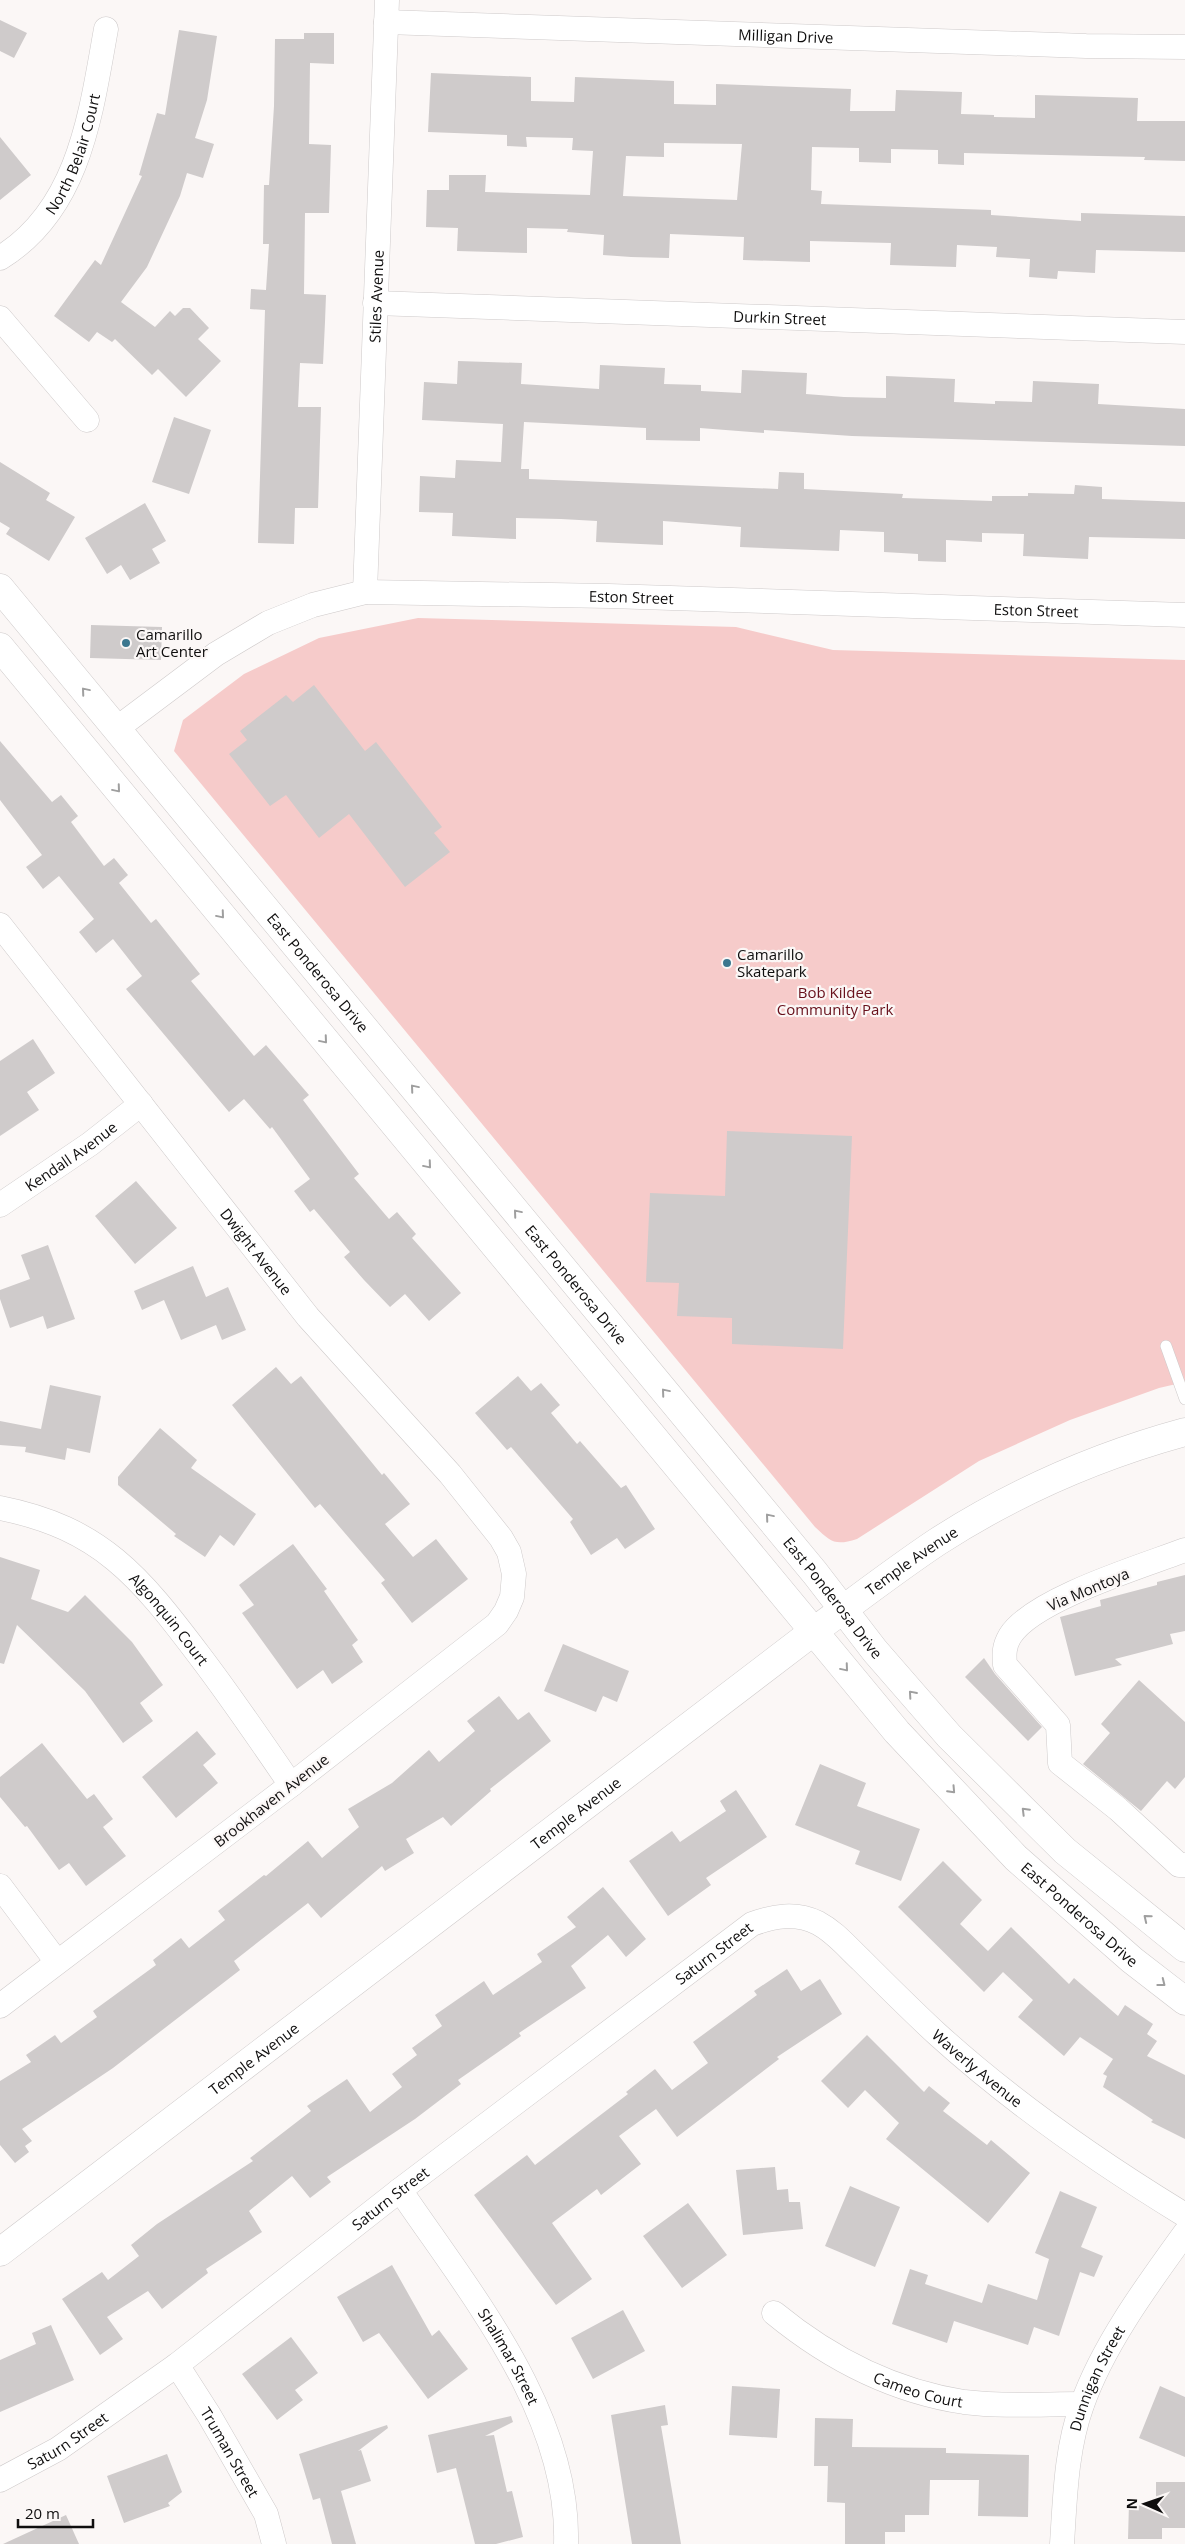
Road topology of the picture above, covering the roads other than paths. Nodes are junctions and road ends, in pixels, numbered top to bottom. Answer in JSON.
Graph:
{"nodes":[{"id":1,"x":387,"y":11,"type":"edge"},
{"id":2,"x":106,"y":29,"type":"dead end"},
{"id":3,"x":1185,"y":47,"type":"edge"},
{"id":4,"x":0,"y":258,"type":"edge"},
{"id":5,"x":375,"y":303,"type":"junction"},
{"id":6,"x":0,"y":318,"type":"edge"},
{"id":7,"x":1185,"y":332,"type":"edge"},
{"id":8,"x":87,"y":420,"type":"dead end"},
{"id":9,"x":0,"y":588,"type":"edge"},
{"id":10,"x":365,"y":592,"type":"junction"},
{"id":11,"x":1185,"y":615,"type":"edge"},
{"id":12,"x":0,"y":647,"type":"edge"},
{"id":13,"x":116,"y":728,"type":"junction"},
{"id":14,"x":86,"y":752,"type":"junction"},
{"id":15,"x":0,"y":925,"type":"edge"},
{"id":16,"x":141,"y":1104,"type":"junction"},
{"id":17,"x":0,"y":1205,"type":"edge"},
{"id":18,"x":1166,"y":1346,"type":"dead end"},
{"id":19,"x":1185,"y":1399,"type":"edge"},
{"id":20,"x":1185,"y":1432,"type":"edge"},
{"id":21,"x":0,"y":1508,"type":"edge"},
{"id":22,"x":1185,"y":1550,"type":"edge"},
{"id":23,"x":514,"y":1574,"type":"joint"},
{"id":24,"x":844,"y":1609,"type":"junction"},
{"id":25,"x":814,"y":1631,"type":"junction"},
{"id":26,"x":291,"y":1785,"type":"junction"},
{"id":27,"x":1185,"y":1865,"type":"edge"},
{"id":28,"x":0,"y":1886,"type":"edge"},
{"id":29,"x":780,"y":1915,"type":"joint"},
{"id":30,"x":1185,"y":1948,"type":"edge"},
{"id":31,"x":57,"y":1962,"type":"junction"},
{"id":32,"x":1185,"y":2001,"type":"edge"},
{"id":33,"x":0,"y":2006,"type":"edge"},
{"id":34,"x":400,"y":2190,"type":"junction"},
{"id":35,"x":1185,"y":2215,"type":"edge"},
{"id":36,"x":1185,"y":2233,"type":"edge"},
{"id":37,"x":0,"y":2252,"type":"edge"},
{"id":38,"x":774,"y":2313,"type":"dead end"},
{"id":39,"x":177,"y":2365,"type":"junction"},
{"id":40,"x":1082,"y":2404,"type":"junction"},
{"id":41,"x":0,"y":2480,"type":"edge"},
{"id":42,"x":274,"y":2544,"type":"edge"},
{"id":43,"x":566,"y":2544,"type":"edge"},
{"id":44,"x":1062,"y":2544,"type":"edge"}],
"edges":[{"from":1,"to":3,"type":"street","name":"Milligan Drive"},
{"from":1,"to":5,"type":"street","name":"Stiles Avenue"},
{"from":2,"to":4,"type":"street","name":"North Belair Court"},
{"from":5,"to":7,"type":"street","name":"Durkin Street"},
{"from":5,"to":10,"type":"street","name":"Stiles Avenue"},
{"from":6,"to":8,"type":"street"},
{"from":13,"to":9,"type":"main road","name":"East Ponderosa Drive","one_way":true},
{"from":10,"to":11,"type":"street","name":"Eston Street"},
{"from":10,"to":13,"type":"street","name":"Eston Street"},
{"from":12,"to":14,"type":"main road","name":"East Ponderosa Drive"},
{"from":13,"to":14,"type":"main road"},
{"from":24,"to":13,"type":"main road","name":"East Ponderosa Drive","one_way":true},
{"from":14,"to":25,"type":"main road","name":"East Ponderosa Drive","one_way":true},
{"from":15,"to":16,"type":"street","name":"Dwight Avenue"},
{"from":16,"to":17,"type":"street","name":"Kendall Avenue"},
{"from":16,"to":23,"type":"street","name":"Dwight Avenue"},
{"from":18,"to":19,"type":"lane"},
{"from":20,"to":24,"type":"main road","name":"Temple Avenue"},
{"from":21,"to":26,"type":"street","name":"Algonquin Court"},
{"from":22,"to":27,"type":"street","name":"Via Montoya"},
{"from":23,"to":26,"type":"street","name":"Brookhaven Avenue"},
{"from":24,"to":25,"type":"main road","name":"Temple Avenue"},
{"from":30,"to":24,"type":"main road","name":"East Ponderosa Drive","one_way":true},
{"from":25,"to":32,"type":"main road","name":"East Ponderosa Drive","one_way":true},
{"from":25,"to":37,"type":"main road","name":"Temple Avenue"},
{"from":26,"to":31,"type":"street","name":"Brookhaven Avenue"},
{"from":28,"to":31,"type":"street"},
{"from":29,"to":34,"type":"street","name":"Saturn Street"},
{"from":29,"to":35,"type":"street","name":"Waverly Avenue"},
{"from":31,"to":33,"type":"street","name":"Brookhaven Avenue"},
{"from":34,"to":39,"type":"street","name":"Saturn Street"},
{"from":34,"to":43,"type":"street","name":"Shalimar Street"},
{"from":36,"to":40,"type":"street","name":"Dunnigan Street"},
{"from":38,"to":40,"type":"street","name":"Cameo Court"},
{"from":39,"to":41,"type":"street","name":"Saturn Street"},
{"from":39,"to":42,"type":"street","name":"Truman Street"},
{"from":40,"to":44,"type":"street","name":"Dunnigan Street"}]}
